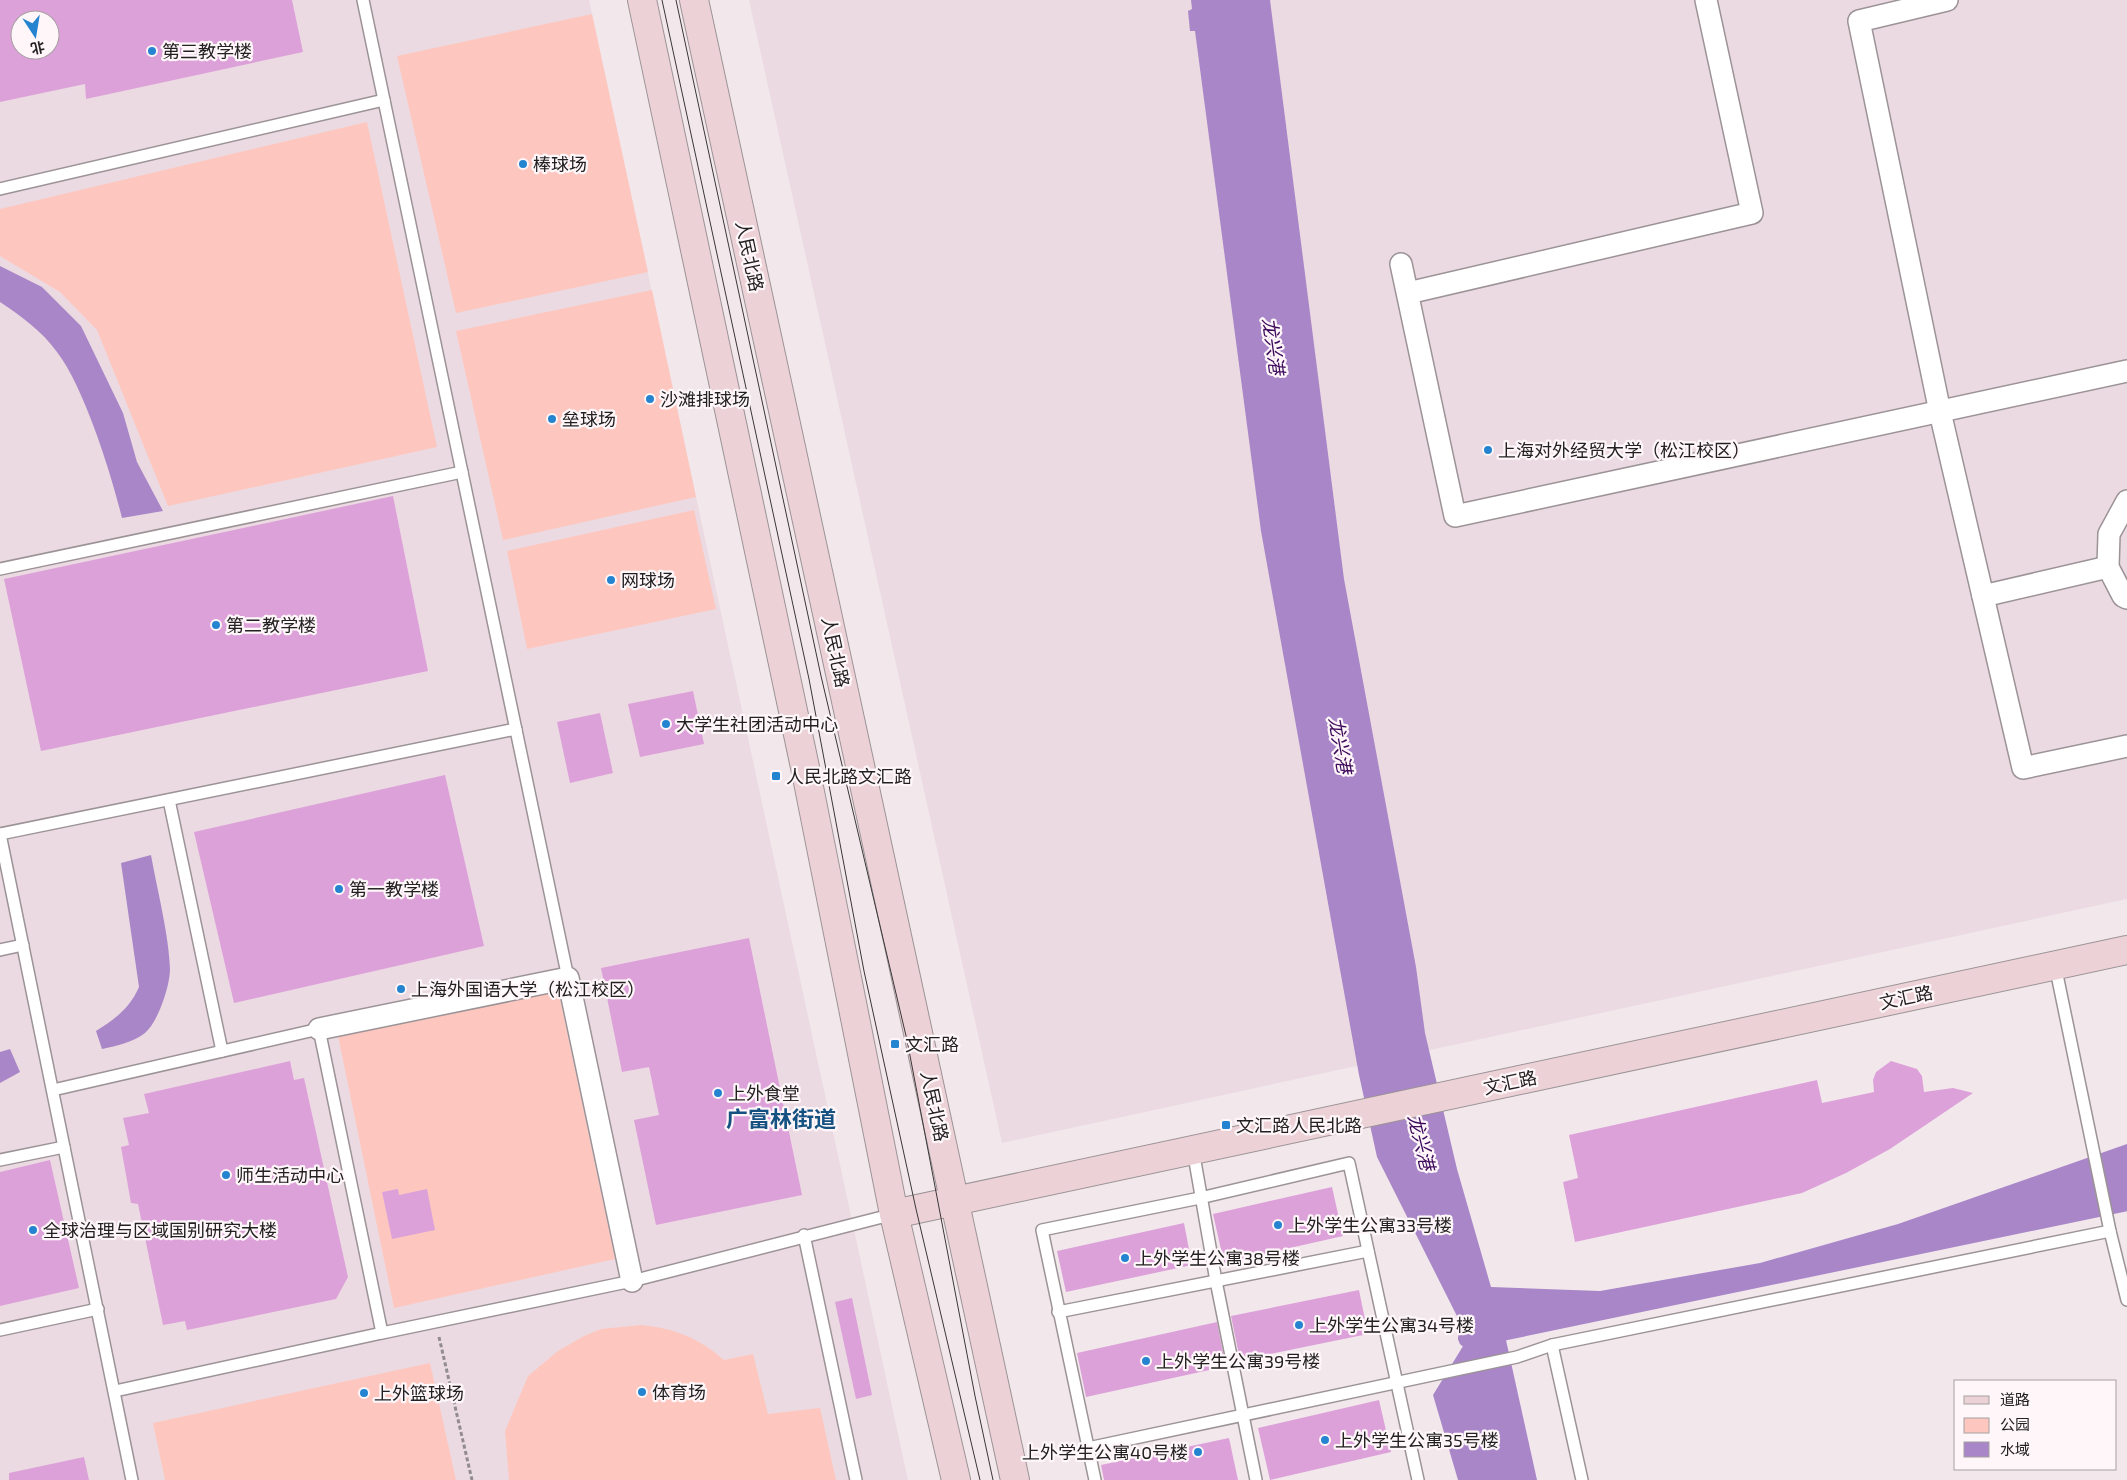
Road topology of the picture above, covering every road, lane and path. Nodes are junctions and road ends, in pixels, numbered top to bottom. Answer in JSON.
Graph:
{"nodes":[{"id":1,"x":363,"y":0,"type":"edge"},
{"id":2,"x":642,"y":0,"type":"edge"},
{"id":3,"x":694,"y":0,"type":"edge"},
{"id":4,"x":1706,"y":0,"type":"edge"},
{"id":5,"x":1947,"y":0,"type":"edge"},
{"id":6,"x":384,"y":100,"type":"junction"},
{"id":7,"x":0,"y":189,"type":"edge"},
{"id":8,"x":1401,"y":264,"type":"dead end"},
{"id":9,"x":1408,"y":293,"type":"junction"},
{"id":10,"x":2127,"y":371,"type":"edge"},
{"id":11,"x":1940,"y":412,"type":"junction"},
{"id":12,"x":462,"y":472,"type":"junction"},
{"id":13,"x":2127,"y":501,"type":"edge"},
{"id":14,"x":2108,"y":568,"type":"junction"},
{"id":15,"x":0,"y":569,"type":"edge"},
{"id":16,"x":1983,"y":596,"type":"junction"},
{"id":17,"x":2127,"y":598,"type":"edge"},
{"id":18,"x":516,"y":729,"type":"junction"},
{"id":19,"x":2127,"y":746,"type":"edge"},
{"id":20,"x":168,"y":800,"type":"junction"},
{"id":21,"x":0,"y":834,"type":"edge"},
{"id":22,"x":23,"y":945,"type":"junction"},
{"id":23,"x":0,"y":950,"type":"edge"},
{"id":24,"x":2127,"y":950,"type":"edge"},
{"id":25,"x":2055,"y":965,"type":"junction"},
{"id":26,"x":568,"y":978,"type":"junction"},
{"id":27,"x":319,"y":1030,"type":"junction"},
{"id":28,"x":222,"y":1051,"type":"junction"},
{"id":29,"x":53,"y":1090,"type":"junction"},
{"id":30,"x":64,"y":1147,"type":"junction"},
{"id":31,"x":1192,"y":1150,"type":"junction"},
{"id":32,"x":0,"y":1160,"type":"edge"},
{"id":33,"x":1200,"y":1198,"type":"junction"},
{"id":34,"x":955,"y":1201,"type":"junction"},
{"id":35,"x":894,"y":1214,"type":"junction"},
{"id":36,"x":2110,"y":1232,"type":"junction"},
{"id":37,"x":804,"y":1235,"type":"junction"},
{"id":38,"x":1368,"y":1251,"type":"junction"},
{"id":39,"x":632,"y":1281,"type":"junction"},
{"id":40,"x":1216,"y":1281,"type":"junction"},
{"id":41,"x":2127,"y":1300,"type":"edge"},
{"id":42,"x":98,"y":1309,"type":"junction"},
{"id":43,"x":1058,"y":1312,"type":"junction"},
{"id":44,"x":435,"y":1322,"type":"junction"},
{"id":45,"x":0,"y":1330,"type":"edge"},
{"id":46,"x":382,"y":1333,"type":"junction"},
{"id":47,"x":1552,"y":1345,"type":"junction"},
{"id":48,"x":1397,"y":1383,"type":"junction"},
{"id":49,"x":115,"y":1392,"type":"junction"},
{"id":50,"x":1243,"y":1416,"type":"junction"},
{"id":51,"x":1088,"y":1448,"type":"junction"},
{"id":52,"x":1414,"y":1479,"type":"edge"},
{"id":53,"x":132,"y":1480,"type":"edge"},
{"id":54,"x":472,"y":1480,"type":"edge"},
{"id":55,"x":856,"y":1480,"type":"edge"},
{"id":56,"x":956,"y":1480,"type":"edge"},
{"id":57,"x":1015,"y":1480,"type":"edge"},
{"id":58,"x":1096,"y":1480,"type":"edge"},
{"id":59,"x":1256,"y":1480,"type":"edge"},
{"id":60,"x":1582,"y":1480,"type":"edge"}],
"edges":[{"from":1,"to":6,"type":"lane"},
{"from":2,"to":35,"type":"main road"},
{"from":3,"to":34,"type":"main road","name":"人民北路"},
{"from":4,"to":9,"type":"street"},
{"from":5,"to":11,"type":"street"},
{"from":6,"to":7,"type":"lane"},
{"from":6,"to":12,"type":"lane"},
{"from":8,"to":9,"type":"street"},
{"from":9,"to":11,"type":"street"},
{"from":10,"to":11,"type":"street"},
{"from":11,"to":16,"type":"street"},
{"from":12,"to":15,"type":"lane"},
{"from":12,"to":18,"type":"lane"},
{"from":13,"to":14,"type":"street"},
{"from":14,"to":16,"type":"street"},
{"from":14,"to":17,"type":"street"},
{"from":16,"to":19,"type":"street"},
{"from":18,"to":20,"type":"lane"},
{"from":18,"to":26,"type":"lane"},
{"from":20,"to":21,"type":"lane"},
{"from":20,"to":28,"type":"lane"},
{"from":21,"to":22,"type":"lane"},
{"from":22,"to":23,"type":"lane"},
{"from":22,"to":29,"type":"lane"},
{"from":24,"to":25,"type":"main road","name":"文汇路"},
{"from":25,"to":31,"type":"main road","name":"文汇路"},
{"from":25,"to":36,"type":"lane"},
{"from":26,"to":27,"type":"street"},
{"from":26,"to":39,"type":"street"},
{"from":27,"to":28,"type":"lane"},
{"from":27,"to":46,"type":"lane"},
{"from":28,"to":29,"type":"lane"},
{"from":29,"to":30,"type":"lane"},
{"from":30,"to":32,"type":"lane"},
{"from":30,"to":42,"type":"lane"},
{"from":31,"to":33,"type":"lane"},
{"from":31,"to":34,"type":"main road","name":"文汇路"},
{"from":33,"to":38,"type":"lane"},
{"from":33,"to":40,"type":"lane"},
{"from":33,"to":43,"type":"lane"},
{"from":34,"to":35,"type":"main road","name":"文汇路"},
{"from":34,"to":57,"type":"main road","name":"人民北路"},
{"from":35,"to":37,"type":"lane"},
{"from":35,"to":56,"type":"main road"},
{"from":36,"to":41,"type":"lane"},
{"from":36,"to":47,"type":"lane"},
{"from":37,"to":39,"type":"lane"},
{"from":37,"to":55,"type":"lane"},
{"from":38,"to":40,"type":"lane"},
{"from":38,"to":48,"type":"lane"},
{"from":39,"to":44,"type":"lane"},
{"from":40,"to":43,"type":"lane"},
{"from":40,"to":50,"type":"lane"},
{"from":42,"to":45,"type":"lane"},
{"from":42,"to":49,"type":"lane"},
{"from":43,"to":51,"type":"lane"},
{"from":44,"to":46,"type":"lane"},
{"from":44,"to":54,"type":"path"},
{"from":46,"to":49,"type":"lane"},
{"from":47,"to":48,"type":"lane"},
{"from":47,"to":60,"type":"lane"},
{"from":48,"to":50,"type":"lane"},
{"from":48,"to":52,"type":"lane"},
{"from":49,"to":53,"type":"lane"},
{"from":50,"to":51,"type":"lane"},
{"from":50,"to":59,"type":"lane"},
{"from":51,"to":58,"type":"lane"}]}
